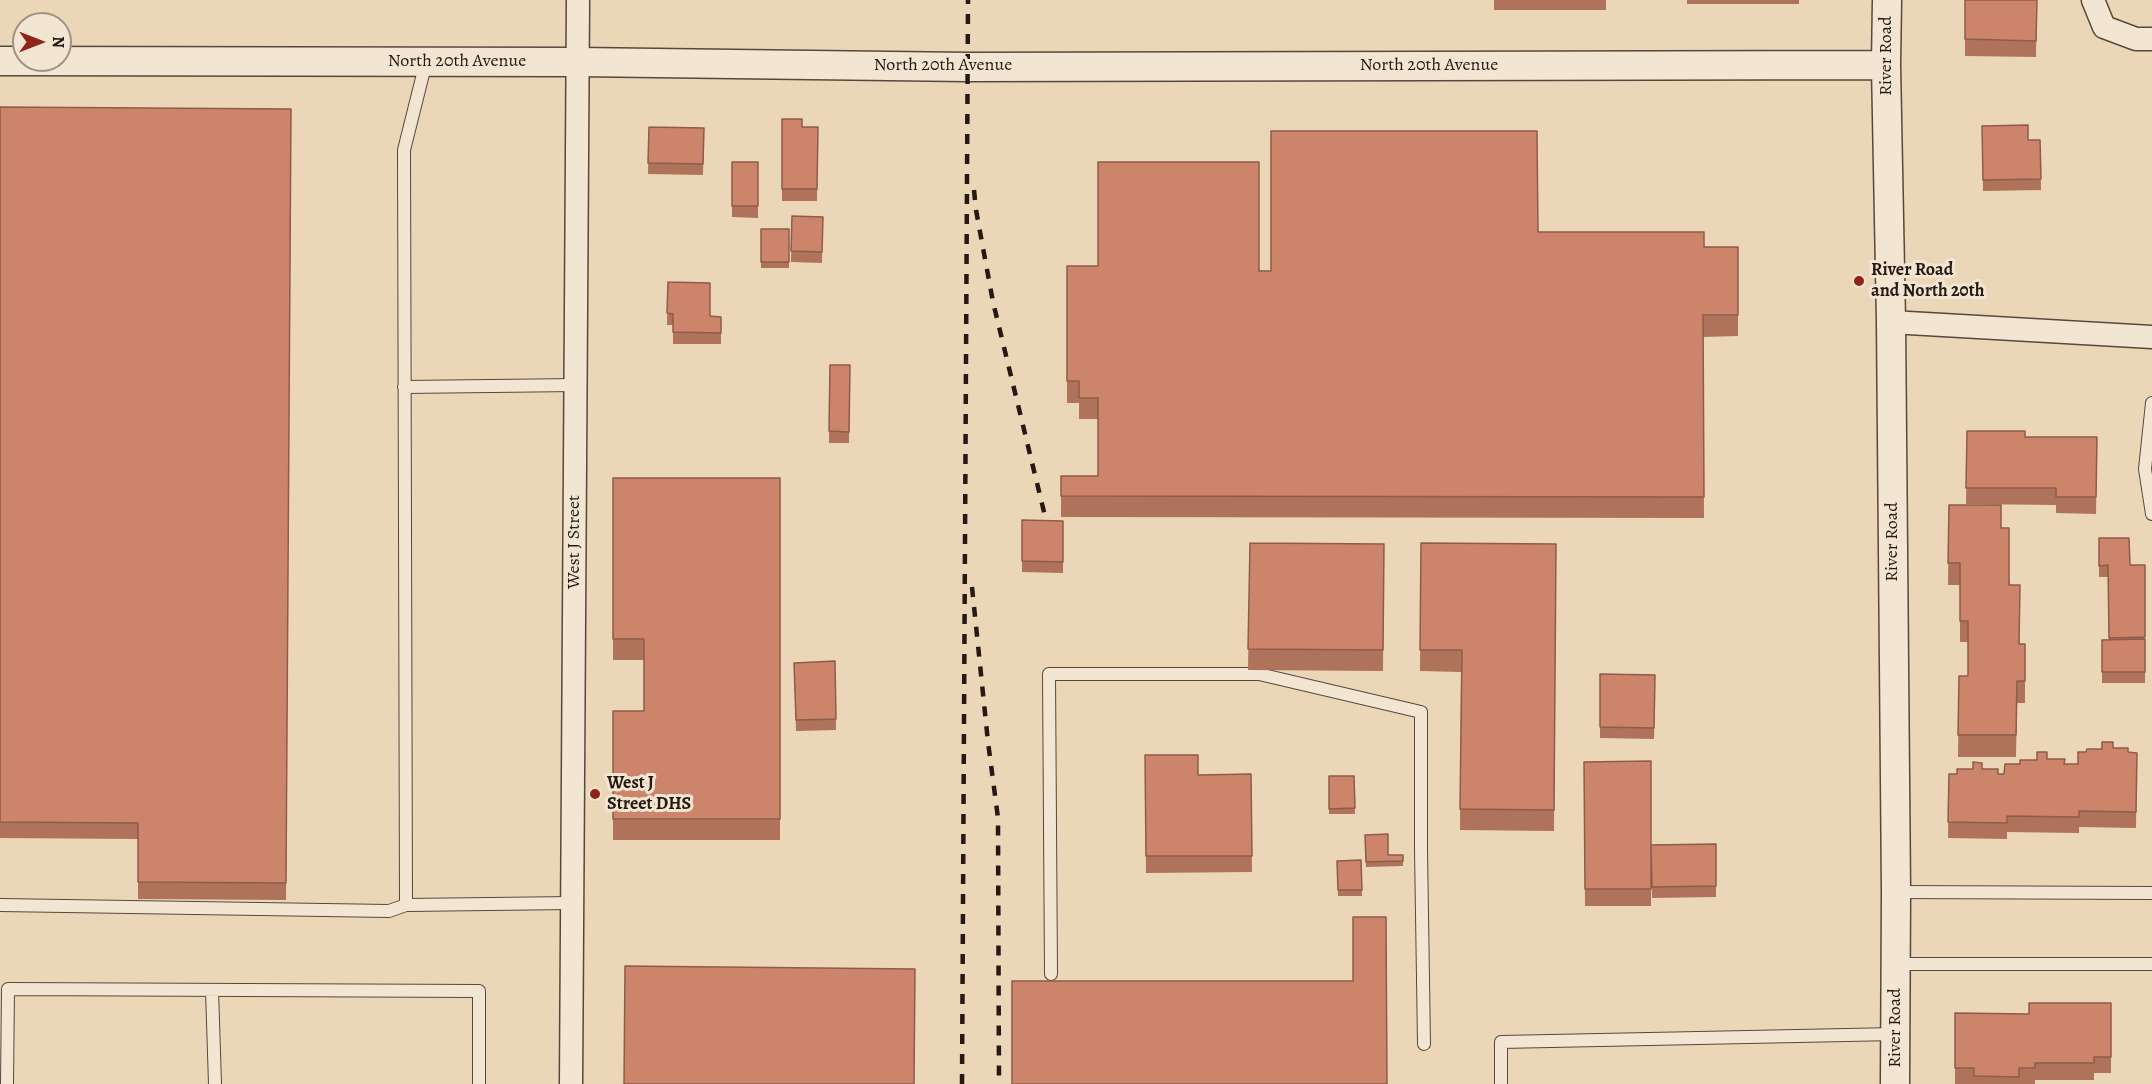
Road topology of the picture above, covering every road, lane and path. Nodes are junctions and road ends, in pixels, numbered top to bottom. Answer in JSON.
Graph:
{"nodes":[{"id":1,"x":578,"y":0,"type":"edge"},
{"id":2,"x":1887,"y":0,"type":"edge"},
{"id":3,"x":2093,"y":0,"type":"edge"},
{"id":4,"x":2152,"y":39,"type":"edge"},
{"id":5,"x":0,"y":61,"type":"edge"},
{"id":6,"x":426,"y":62,"type":"junction"},
{"id":7,"x":579,"y":62,"type":"junction"},
{"id":8,"x":1886,"y":65,"type":"junction"},
{"id":9,"x":1891,"y":322,"type":"junction"},
{"id":10,"x":2152,"y":337,"type":"edge"},
{"id":11,"x":577,"y":385,"type":"junction"},
{"id":12,"x":404,"y":387,"type":"junction"},
{"id":13,"x":2152,"y":402,"type":"edge"},
{"id":14,"x":2152,"y":514,"type":"edge"},
{"id":15,"x":1896,"y":892,"type":"junction"},
{"id":16,"x":2152,"y":893,"type":"edge"},
{"id":17,"x":573,"y":903,"type":"junction"},
{"id":18,"x":406,"y":904,"type":"junction"},
{"id":19,"x":0,"y":905,"type":"edge"},
{"id":20,"x":1896,"y":964,"type":"junction"},
{"id":21,"x":2152,"y":964,"type":"edge"},
{"id":22,"x":1051,"y":974,"type":"dead end"},
{"id":23,"x":212,"y":990,"type":"junction"},
{"id":24,"x":1896,"y":1034,"type":"junction"},
{"id":25,"x":1424,"y":1044,"type":"dead end"},
{"id":26,"x":7,"y":1084,"type":"edge"},
{"id":27,"x":215,"y":1084,"type":"edge"},
{"id":28,"x":479,"y":1084,"type":"edge"},
{"id":29,"x":571,"y":1084,"type":"edge"},
{"id":30,"x":1501,"y":1084,"type":"edge"},
{"id":31,"x":1895,"y":1084,"type":"edge"}],
"edges":[{"from":1,"to":7,"type":"street","name":"West J Street"},
{"from":2,"to":8,"type":"street","name":"River Road"},
{"from":3,"to":4,"type":"street"},
{"from":5,"to":6,"type":"street","name":"North 20th Avenue"},
{"from":6,"to":7,"type":"street","name":"North 20th Avenue"},
{"from":6,"to":12,"type":"lane"},
{"from":7,"to":8,"type":"street","name":"North 20th Avenue"},
{"from":7,"to":11,"type":"street","name":"West J Street"},
{"from":8,"to":9,"type":"street","name":"River Road"},
{"from":9,"to":10,"type":"street"},
{"from":9,"to":15,"type":"street","name":"River Road"},
{"from":11,"to":12,"type":"lane"},
{"from":11,"to":17,"type":"street","name":"West J Street"},
{"from":12,"to":18,"type":"lane"},
{"from":13,"to":14,"type":"lane"},
{"from":15,"to":16,"type":"lane"},
{"from":15,"to":20,"type":"street","name":"River Road"},
{"from":17,"to":18,"type":"lane"},
{"from":17,"to":29,"type":"street","name":"West J Street"},
{"from":18,"to":19,"type":"lane"},
{"from":20,"to":21,"type":"lane"},
{"from":20,"to":24,"type":"street","name":"River Road"},
{"from":22,"to":25,"type":"lane"},
{"from":23,"to":26,"type":"lane"},
{"from":23,"to":27,"type":"lane"},
{"from":23,"to":28,"type":"lane"},
{"from":24,"to":30,"type":"lane"},
{"from":24,"to":31,"type":"street","name":"River Road"}]}
